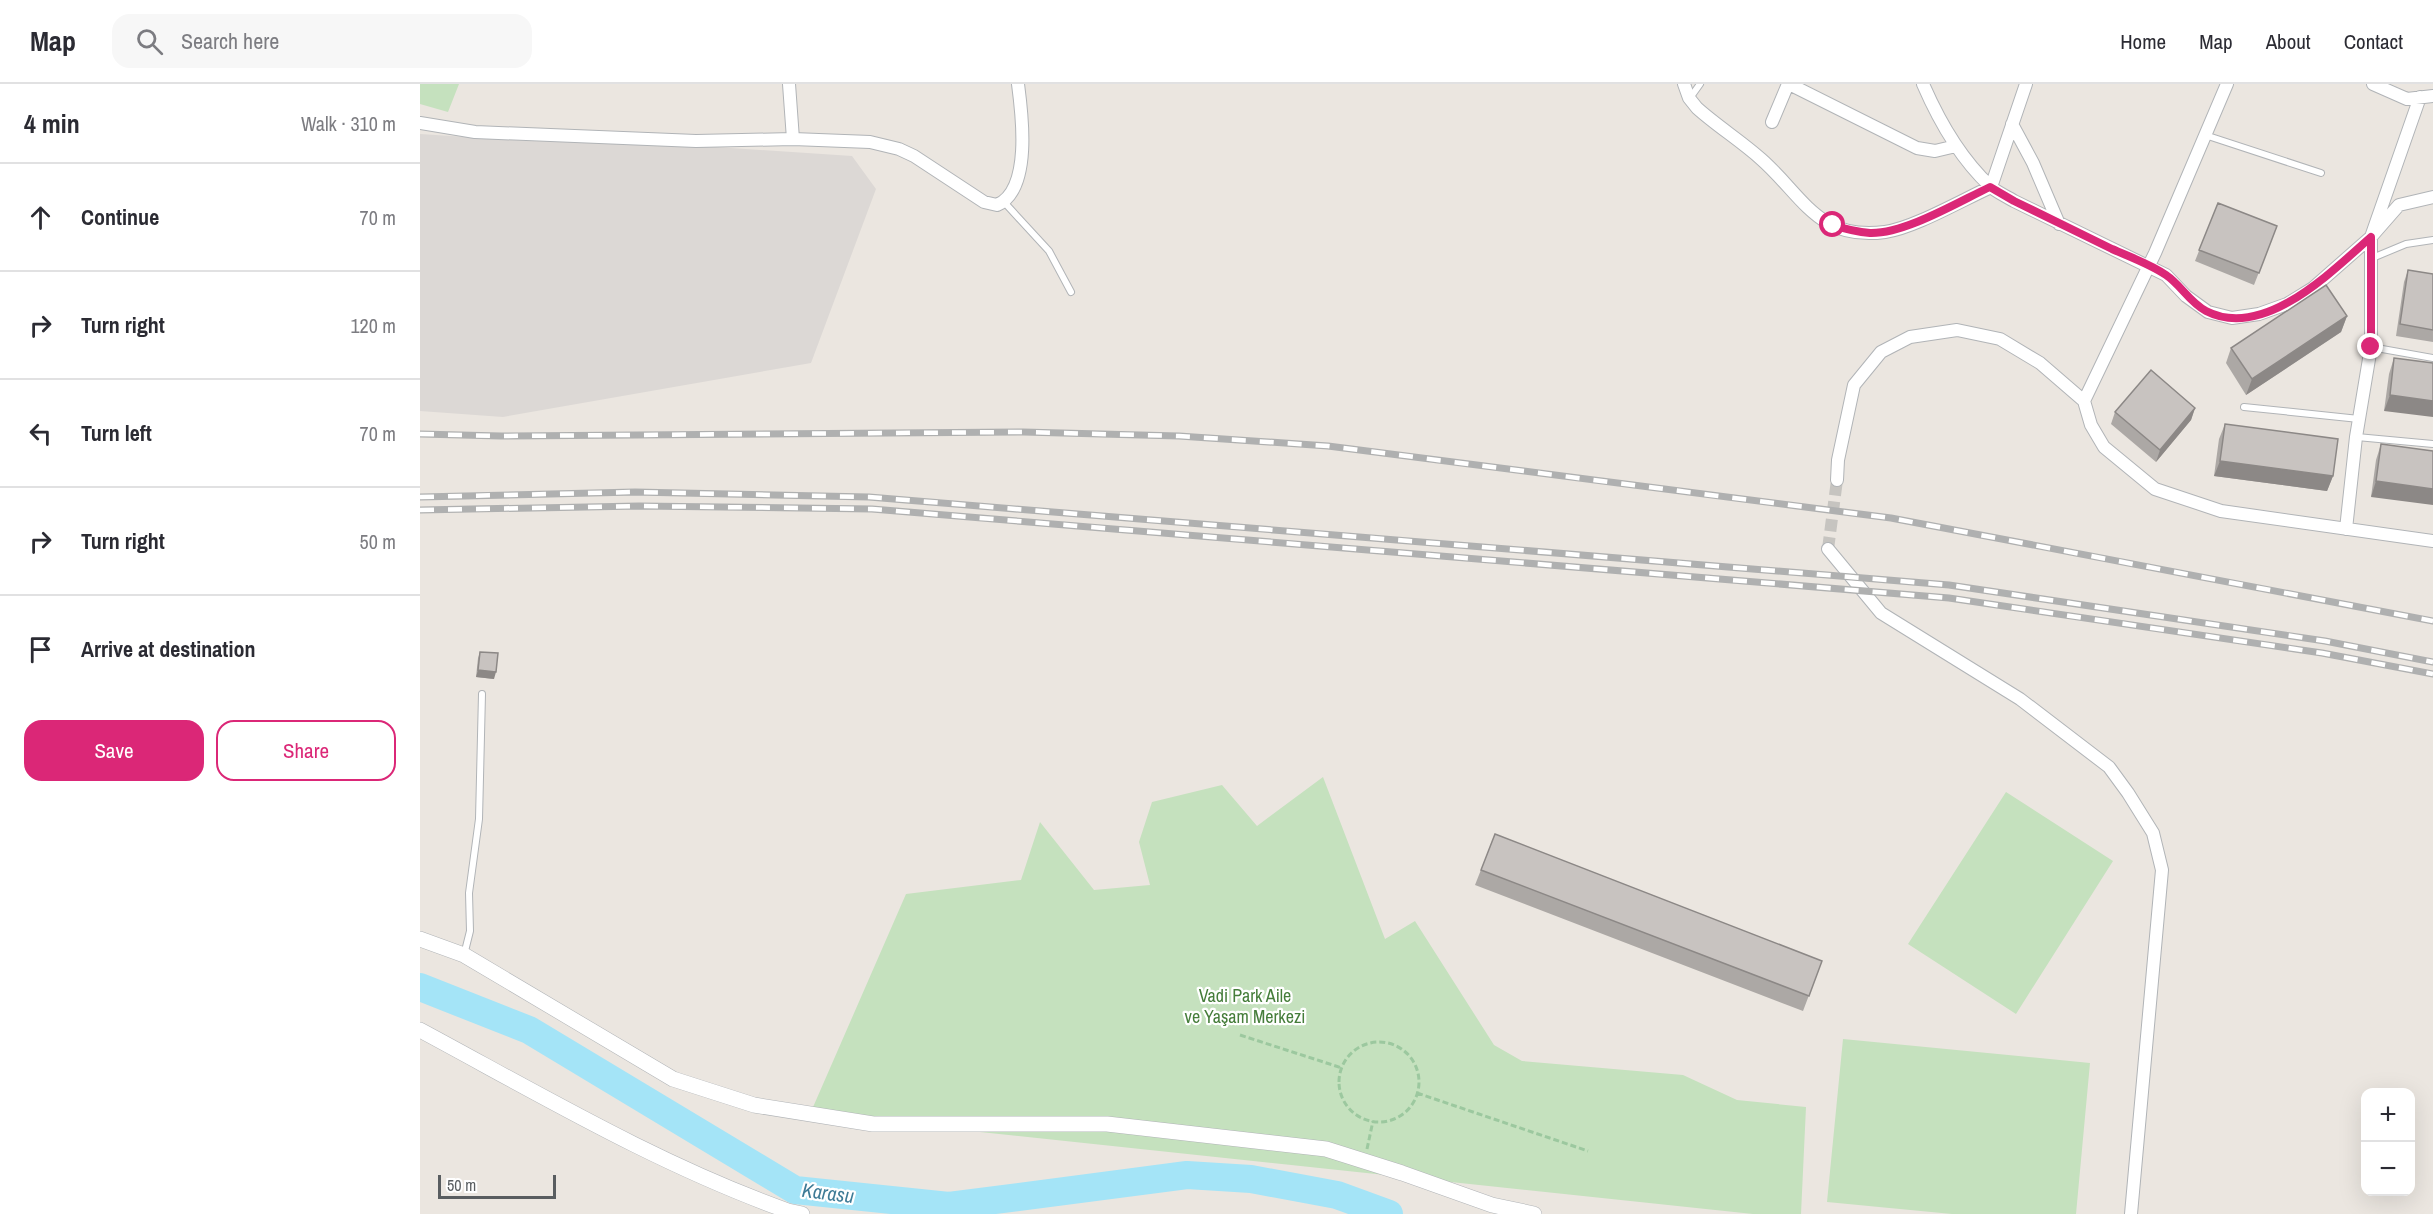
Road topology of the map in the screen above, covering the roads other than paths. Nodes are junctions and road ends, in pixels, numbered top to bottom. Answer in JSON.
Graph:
{"nodes":[{"id":1,"x":789,"y":84,"type":"edge"},
{"id":2,"x":1018,"y":84,"type":"edge"},
{"id":3,"x":1684,"y":84,"type":"edge"},
{"id":4,"x":1700,"y":84,"type":"edge"},
{"id":5,"x":1789,"y":84,"type":"edge"},
{"id":6,"x":1923,"y":84,"type":"edge"},
{"id":7,"x":2026,"y":84,"type":"edge"},
{"id":8,"x":2227,"y":84,"type":"edge"},
{"id":9,"x":2373,"y":84,"type":"edge"},
{"id":10,"x":2433,"y":96,"type":"edge"},
{"id":11,"x":2420,"y":97,"type":"junction"},
{"id":12,"x":1689,"y":98,"type":"junction"},
{"id":13,"x":1772,"y":122,"type":"dead end"},
{"id":14,"x":420,"y":123,"type":"edge"},
{"id":15,"x":2012,"y":124,"type":"junction"},
{"id":16,"x":2205,"y":135,"type":"junction"},
{"id":17,"x":793,"y":139,"type":"junction"},
{"id":18,"x":1956,"y":146,"type":"junction"},
{"id":19,"x":2321,"y":173,"type":"dead end"},
{"id":20,"x":1990,"y":187,"type":"junction"},
{"id":21,"x":2433,"y":197,"type":"edge"},
{"id":22,"x":1004,"y":202,"type":"junction"},
{"id":23,"x":2059,"y":224,"type":"junction"},
{"id":24,"x":2371,"y":237,"type":"junction"},
{"id":25,"x":2433,"y":240,"type":"edge"},
{"id":26,"x":2370,"y":260,"type":"junction"},
{"id":27,"x":2149,"y":266,"type":"junction"},
{"id":28,"x":1071,"y":291,"type":"dead end"},
{"id":29,"x":2371,"y":347,"type":"junction"},
{"id":30,"x":2433,"y":358,"type":"edge"},
{"id":31,"x":2084,"y":401,"type":"junction"},
{"id":32,"x":2244,"y":406,"type":"dead end"},
{"id":33,"x":2359,"y":419,"type":"junction"},
{"id":34,"x":2356,"y":437,"type":"junction"},
{"id":35,"x":2433,"y":444,"type":"edge"},
{"id":36,"x":1837,"y":480,"type":"tunnel mouth"},
{"id":37,"x":2346,"y":529,"type":"junction"},
{"id":38,"x":2433,"y":541,"type":"edge"},
{"id":39,"x":1828,"y":549,"type":"dead end"},
{"id":40,"x":482,"y":694,"type":"dead end"},
{"id":41,"x":420,"y":939,"type":"edge"},
{"id":42,"x":464,"y":955,"type":"junction"},
{"id":43,"x":420,"y":1030,"type":"edge"},
{"id":44,"x":802,"y":1214,"type":"edge"},
{"id":45,"x":1534,"y":1214,"type":"edge"},
{"id":46,"x":2131,"y":1214,"type":"edge"}],
"edges":[{"from":1,"to":17,"type":"street"},
{"from":2,"to":22,"type":"street"},
{"from":3,"to":12,"type":"street"},
{"from":4,"to":12,"type":"lane"},
{"from":5,"to":13,"type":"street"},
{"from":5,"to":18,"type":"street"},
{"from":6,"to":18,"type":"street"},
{"from":7,"to":15,"type":"street"},
{"from":8,"to":16,"type":"street"},
{"from":9,"to":11,"type":"street"},
{"from":10,"to":11,"type":"street"},
{"from":11,"to":24,"type":"street"},
{"from":12,"to":20,"type":"street"},
{"from":14,"to":17,"type":"street"},
{"from":15,"to":20,"type":"street"},
{"from":15,"to":23,"type":"street"},
{"from":16,"to":19,"type":"lane"},
{"from":16,"to":27,"type":"street"},
{"from":17,"to":22,"type":"street"},
{"from":18,"to":20,"type":"street"},
{"from":20,"to":23,"type":"street"},
{"from":21,"to":24,"type":"street"},
{"from":22,"to":28,"type":"lane"},
{"from":23,"to":27,"type":"street"},
{"from":24,"to":26,"type":"street"},
{"from":24,"to":27,"type":"street"},
{"from":25,"to":26,"type":"lane"},
{"from":26,"to":29,"type":"street"},
{"from":27,"to":31,"type":"street"},
{"from":29,"to":30,"type":"lane"},
{"from":29,"to":33,"type":"street"},
{"from":31,"to":36,"type":"street"},
{"from":31,"to":37,"type":"street"},
{"from":32,"to":33,"type":"lane"},
{"from":33,"to":34,"type":"street"},
{"from":34,"to":35,"type":"lane"},
{"from":34,"to":37,"type":"street"},
{"from":37,"to":38,"type":"street"},
{"from":39,"to":46,"type":"street"},
{"from":40,"to":42,"type":"lane"},
{"from":41,"to":42,"type":"street"},
{"from":42,"to":45,"type":"street"},
{"from":43,"to":44,"type":"street"}]}
